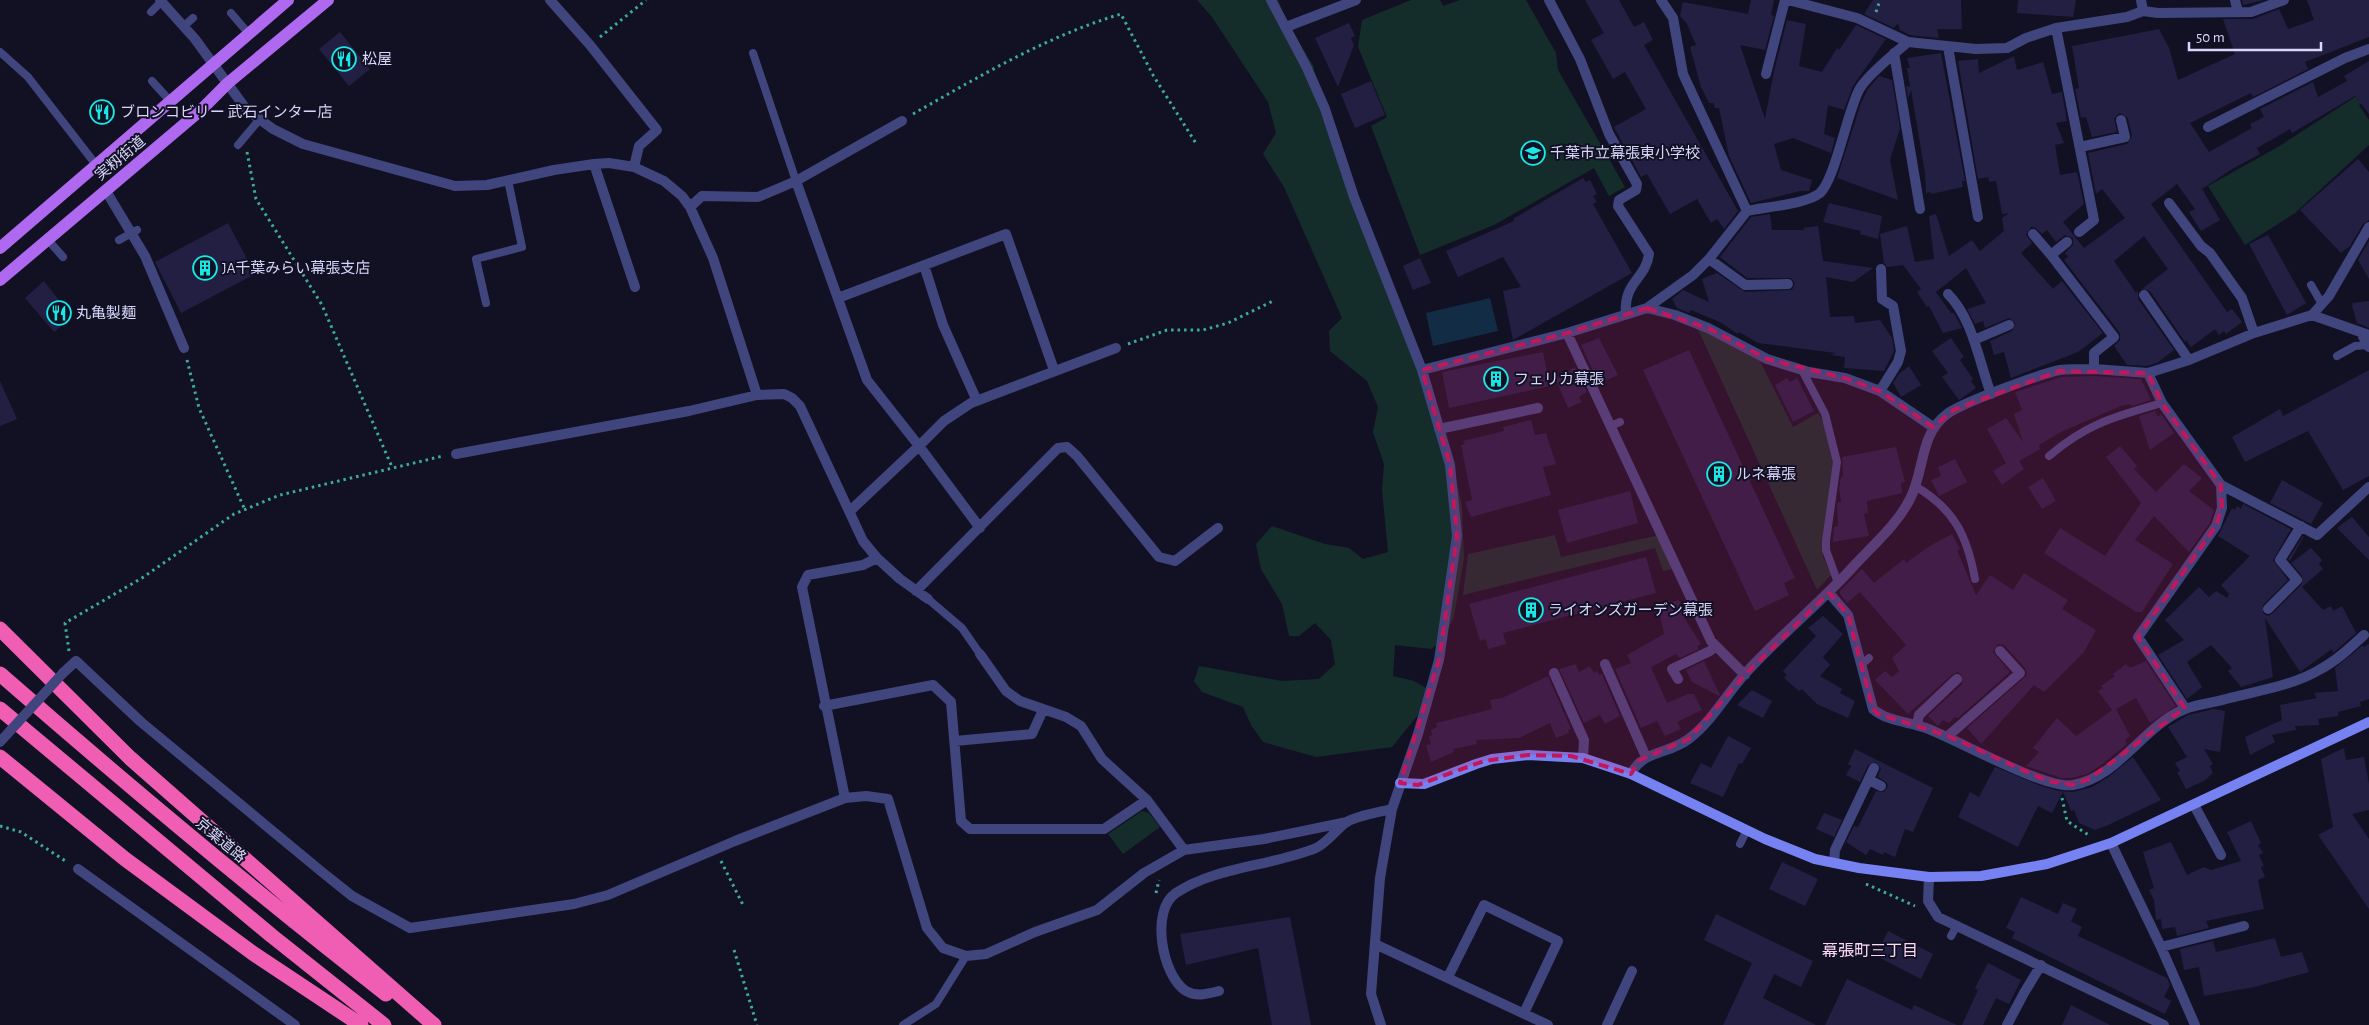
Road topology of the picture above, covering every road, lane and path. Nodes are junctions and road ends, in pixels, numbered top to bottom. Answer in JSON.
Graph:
{"nodes":[{"id":1,"x":288,"y":0,"type":"edge"},
{"id":2,"x":328,"y":0,"type":"edge"},
{"id":3,"x":550,"y":0,"type":"edge"},
{"id":4,"x":646,"y":0,"type":"edge"},
{"id":5,"x":1271,"y":0,"type":"edge"},
{"id":6,"x":1356,"y":0,"type":"edge"},
{"id":7,"x":1549,"y":0,"type":"edge"},
{"id":8,"x":1661,"y":0,"type":"edge"},
{"id":9,"x":1786,"y":0,"type":"edge"},
{"id":10,"x":2141,"y":0,"type":"edge"},
{"id":11,"x":2235,"y":0,"type":"edge"},
{"id":12,"x":2284,"y":0,"type":"edge"},
{"id":13,"x":161,"y":1,"type":"edge"},
{"id":14,"x":2143,"y":11,"type":"junction"},
{"id":15,"x":151,"y":12,"type":"dead end"},
{"id":16,"x":2238,"y":12,"type":"junction"},
{"id":17,"x":231,"y":13,"type":"dead end"},
{"id":18,"x":194,"y":18,"type":"dead end"},
{"id":19,"x":184,"y":26,"type":"junction"},
{"id":20,"x":1286,"y":27,"type":"junction"},
{"id":21,"x":2056,"y":28,"type":"junction"},
{"id":22,"x":249,"y":34,"type":"junction"},
{"id":23,"x":1908,"y":42,"type":"junction"},
{"id":24,"x":590,"y":45,"type":"junction"},
{"id":25,"x":1948,"y":47,"type":"junction"},
{"id":26,"x":2369,"y":49,"type":"edge"},
{"id":27,"x":0,"y":52,"type":"edge"},
{"id":28,"x":1894,"y":53,"type":"junction"},
{"id":29,"x":753,"y":54,"type":"dead end"},
{"id":30,"x":214,"y":64,"type":"junction"},
{"id":31,"x":1766,"y":74,"type":"dead end"},
{"id":32,"x":152,"y":82,"type":"dead end"},
{"id":33,"x":228,"y":83,"type":"junction"},
{"id":34,"x":171,"y":102,"type":"junction"},
{"id":35,"x":259,"y":120,"type":"junction"},
{"id":36,"x":902,"y":120,"type":"joint"},
{"id":37,"x":2121,"y":120,"type":"dead end"},
{"id":38,"x":2208,"y":127,"type":"dead end"},
{"id":39,"x":244,"y":137,"type":"junction"},
{"id":40,"x":238,"y":145,"type":"dead end"},
{"id":41,"x":1197,"y":145,"type":"dead end"},
{"id":42,"x":2080,"y":147,"type":"junction"},
{"id":43,"x":594,"y":164,"type":"junction"},
{"id":44,"x":97,"y":166,"type":"junction"},
{"id":45,"x":634,"y":167,"type":"junction"},
{"id":46,"x":508,"y":180,"type":"junction"},
{"id":47,"x":796,"y":181,"type":"junction"},
{"id":48,"x":106,"y":190,"type":"junction"},
{"id":49,"x":2169,"y":203,"type":"dead end"},
{"id":50,"x":690,"y":207,"type":"junction"},
{"id":51,"x":1920,"y":209,"type":"dead end"},
{"id":52,"x":1747,"y":211,"type":"junction"},
{"id":53,"x":1978,"y":217,"type":"dead end"},
{"id":54,"x":2369,"y":227,"type":"edge"},
{"id":55,"x":134,"y":232,"type":"junction"},
{"id":56,"x":2079,"y":232,"type":"dead end"},
{"id":57,"x":2033,"y":234,"type":"dead end"},
{"id":58,"x":48,"y":240,"type":"junction"},
{"id":59,"x":119,"y":240,"type":"dead end"},
{"id":60,"x":2067,"y":242,"type":"dead end"},
{"id":61,"x":0,"y":248,"type":"edge"},
{"id":62,"x":2051,"y":255,"type":"junction"},
{"id":63,"x":63,"y":257,"type":"dead end"},
{"id":64,"x":1709,"y":259,"type":"junction"},
{"id":65,"x":924,"y":265,"type":"junction"},
{"id":66,"x":1881,"y":269,"type":"dead end"},
{"id":67,"x":0,"y":280,"type":"edge"},
{"id":68,"x":1788,"y":284,"type":"dead end"},
{"id":69,"x":2311,"y":285,"type":"dead end"},
{"id":70,"x":635,"y":287,"type":"dead end"},
{"id":71,"x":1948,"y":294,"type":"dead end"},
{"id":72,"x":2144,"y":295,"type":"dead end"},
{"id":73,"x":838,"y":298,"type":"junction"},
{"id":74,"x":1273,"y":301,"type":"dead end"},
{"id":75,"x":486,"y":303,"type":"dead end"},
{"id":76,"x":2322,"y":304,"type":"junction"},
{"id":77,"x":1647,"y":308,"type":"junction"},
{"id":78,"x":1626,"y":314,"type":"junction"},
{"id":79,"x":2312,"y":314,"type":"junction"},
{"id":80,"x":2009,"y":325,"type":"dead end"},
{"id":81,"x":1567,"y":333,"type":"junction"},
{"id":82,"x":2254,"y":333,"type":"junction"},
{"id":83,"x":1974,"y":340,"type":"junction"},
{"id":84,"x":2367,"y":340,"type":"edge"},
{"id":85,"x":184,"y":348,"type":"joint"},
{"id":86,"x":1116,"y":348,"type":"joint"},
{"id":87,"x":2338,"y":356,"type":"dead end"},
{"id":88,"x":2189,"y":360,"type":"junction"},
{"id":89,"x":2094,"y":369,"type":"junction"},
{"id":90,"x":1054,"y":370,"type":"junction"},
{"id":91,"x":1422,"y":370,"type":"junction"},
{"id":92,"x":1802,"y":370,"type":"junction"},
{"id":93,"x":2148,"y":373,"type":"junction"},
{"id":94,"x":1880,"y":391,"type":"junction"},
{"id":95,"x":1991,"y":394,"type":"junction"},
{"id":96,"x":757,"y":395,"type":"junction"},
{"id":97,"x":977,"y":401,"type":"junction"},
{"id":98,"x":2162,"y":403,"type":"junction"},
{"id":99,"x":1538,"y":408,"type":"dead end"},
{"id":100,"x":1934,"y":427,"type":"junction"},
{"id":101,"x":1439,"y":429,"type":"junction"},
{"id":102,"x":919,"y":446,"type":"junction"},
{"id":103,"x":456,"y":454,"type":"joint"},
{"id":104,"x":2049,"y":456,"type":"dead end"},
{"id":105,"x":392,"y":467,"type":"junction"},
{"id":106,"x":2221,"y":485,"type":"junction"},
{"id":107,"x":1915,"y":486,"type":"junction"},
{"id":108,"x":2369,"y":487,"type":"edge"},
{"id":109,"x":245,"y":510,"type":"junction"},
{"id":110,"x":850,"y":511,"type":"junction"},
{"id":111,"x":2301,"y":526,"type":"junction"},
{"id":112,"x":980,"y":528,"type":"junction"},
{"id":113,"x":1218,"y":528,"type":"dead end"},
{"id":114,"x":877,"y":558,"type":"junction"},
{"id":115,"x":1975,"y":579,"type":"dead end"},
{"id":116,"x":1838,"y":583,"type":"junction"},
{"id":117,"x":916,"y":591,"type":"junction"},
{"id":118,"x":1829,"y":593,"type":"junction"},
{"id":119,"x":928,"y":599,"type":"joint"},
{"id":120,"x":2268,"y":609,"type":"dead end"},
{"id":121,"x":0,"y":629,"type":"edge"},
{"id":122,"x":2364,"y":635,"type":"dead end"},
{"id":123,"x":1718,"y":642,"type":"junction"},
{"id":124,"x":2000,"y":651,"type":"dead end"},
{"id":125,"x":980,"y":654,"type":"joint"},
{"id":126,"x":76,"y":661,"type":"junction"},
{"id":127,"x":1605,"y":664,"type":"dead end"},
{"id":128,"x":1554,"y":673,"type":"dead end"},
{"id":129,"x":0,"y":674,"type":"edge"},
{"id":130,"x":1745,"y":674,"type":"junction"},
{"id":131,"x":1678,"y":679,"type":"dead end"},
{"id":132,"x":1957,"y":679,"type":"dead end"},
{"id":133,"x":824,"y":706,"type":"junction"},
{"id":134,"x":2185,"y":708,"type":"junction"},
{"id":135,"x":0,"y":709,"type":"edge"},
{"id":136,"x":1043,"y":710,"type":"junction"},
{"id":137,"x":2369,"y":722,"type":"edge"},
{"id":138,"x":1917,"y":724,"type":"junction"},
{"id":139,"x":1948,"y":736,"type":"junction"},
{"id":140,"x":955,"y":741,"type":"junction"},
{"id":141,"x":0,"y":742,"type":"edge"},
{"id":142,"x":0,"y":757,"type":"edge"},
{"id":143,"x":1646,"y":757,"type":"junction"},
{"id":144,"x":1583,"y":758,"type":"junction"},
{"id":145,"x":1874,"y":768,"type":"dead end"},
{"id":146,"x":1631,"y":774,"type":"junction"},
{"id":147,"x":1869,"y":780,"type":"junction"},
{"id":148,"x":1400,"y":783,"type":"junction"},
{"id":149,"x":2060,"y":785,"type":"junction"},
{"id":150,"x":1881,"y":786,"type":"dead end"},
{"id":151,"x":845,"y":798,"type":"junction"},
{"id":152,"x":1147,"y":800,"type":"junction"},
{"id":153,"x":2194,"y":805,"type":"junction"},
{"id":154,"x":1392,"y":809,"type":"junction"},
{"id":155,"x":1347,"y":822,"type":"junction"},
{"id":156,"x":0,"y":826,"type":"edge"},
{"id":157,"x":1747,"y":830,"type":"junction"},
{"id":158,"x":2090,"y":837,"type":"dead end"},
{"id":159,"x":2111,"y":842,"type":"junction"},
{"id":160,"x":1740,"y":844,"type":"dead end"},
{"id":161,"x":1184,"y":850,"type":"junction"},
{"id":162,"x":716,"y":851,"type":"junction"},
{"id":163,"x":2221,"y":855,"type":"dead end"},
{"id":164,"x":1834,"y":863,"type":"junction"},
{"id":165,"x":78,"y":869,"type":"joint"},
{"id":166,"x":1929,"y":877,"type":"junction"},
{"id":167,"x":744,"y":904,"type":"dead end"},
{"id":168,"x":1957,"y":925,"type":"junction"},
{"id":169,"x":2244,"y":926,"type":"dead end"},
{"id":170,"x":1951,"y":936,"type":"dead end"},
{"id":171,"x":1375,"y":944,"type":"junction"},
{"id":172,"x":2161,"y":947,"type":"junction"},
{"id":173,"x":734,"y":950,"type":"dead end"},
{"id":174,"x":966,"y":956,"type":"junction"},
{"id":175,"x":2041,"y":965,"type":"junction"},
{"id":176,"x":1632,"y":971,"type":"dead end"},
{"id":177,"x":1448,"y":977,"type":"junction"},
{"id":178,"x":1219,"y":991,"type":"dead end"},
{"id":179,"x":1524,"y":1013,"type":"junction"},
{"id":180,"x":2144,"y":1021,"type":"edge"},
{"id":181,"x":295,"y":1025,"type":"edge"},
{"id":182,"x":361,"y":1025,"type":"edge"},
{"id":183,"x":384,"y":1025,"type":"edge"},
{"id":184,"x":426,"y":1025,"type":"edge"},
{"id":185,"x":434,"y":1025,"type":"edge"},
{"id":186,"x":757,"y":1025,"type":"edge"},
{"id":187,"x":902,"y":1025,"type":"edge"},
{"id":188,"x":1380,"y":1025,"type":"edge"},
{"id":189,"x":1548,"y":1025,"type":"edge"},
{"id":190,"x":1608,"y":1025,"type":"edge"},
{"id":191,"x":2007,"y":1025,"type":"edge"},
{"id":192,"x":2164,"y":1025,"type":"edge"},
{"id":193,"x":2195,"y":1025,"type":"edge"}],
"edges":[{"from":1,"to":22,"type":"main road","name":"実籾街道"},
{"from":2,"to":33,"type":"main road","name":"実籾街道"},
{"from":3,"to":24,"type":"street"},
{"from":4,"to":24,"type":"path"},
{"from":5,"to":20,"type":"street"},
{"from":6,"to":20,"type":"street"},
{"from":7,"to":78,"type":"street"},
{"from":8,"to":52,"type":"street"},
{"from":9,"to":23,"type":"street"},
{"from":9,"to":31,"type":"street"},
{"from":10,"to":14,"type":"street"},
{"from":11,"to":16,"type":"street"},
{"from":12,"to":16,"type":"street"},
{"from":13,"to":15,"type":"lane"},
{"from":13,"to":19,"type":"street"},
{"from":14,"to":16,"type":"street"},
{"from":14,"to":21,"type":"street"},
{"from":17,"to":22,"type":"lane"},
{"from":18,"to":19,"type":"lane"},
{"from":19,"to":30,"type":"street"},
{"from":20,"to":91,"type":"street"},
{"from":21,"to":25,"type":"street"},
{"from":21,"to":42,"type":"street"},
{"from":22,"to":30,"type":"main road","name":"実籾街道"},
{"from":23,"to":25,"type":"street"},
{"from":23,"to":28,"type":"street"},
{"from":24,"to":45,"type":"street"},
{"from":25,"to":53,"type":"street"},
{"from":26,"to":38,"type":"street"},
{"from":27,"to":44,"type":"lane"},
{"from":28,"to":51,"type":"street"},
{"from":28,"to":52,"type":"street"},
{"from":29,"to":47,"type":"lane"},
{"from":30,"to":33,"type":"street"},
{"from":30,"to":34,"type":"main road","name":"実籾街道"},
{"from":32,"to":34,"type":"lane"},
{"from":33,"to":35,"type":"street"},
{"from":33,"to":48,"type":"main road","name":"実籾街道"},
{"from":34,"to":44,"type":"main road","name":"実籾街道"},
{"from":35,"to":39,"type":"lane"},
{"from":35,"to":46,"type":"street"},
{"from":36,"to":41,"type":"path"},
{"from":36,"to":47,"type":"street"},
{"from":37,"to":42,"type":"street"},
{"from":39,"to":40,"type":"lane"},
{"from":39,"to":105,"type":"path"},
{"from":42,"to":56,"type":"street"},
{"from":43,"to":45,"type":"street"},
{"from":43,"to":46,"type":"street"},
{"from":43,"to":70,"type":"street"},
{"from":44,"to":61,"type":"main road","name":"実籾街道"},
{"from":45,"to":50,"type":"street"},
{"from":46,"to":75,"type":"lane"},
{"from":47,"to":50,"type":"street"},
{"from":47,"to":73,"type":"street"},
{"from":48,"to":55,"type":"street"},
{"from":48,"to":58,"type":"main road","name":"実籾街道"},
{"from":49,"to":82,"type":"street"},
{"from":50,"to":96,"type":"street"},
{"from":52,"to":64,"type":"street"},
{"from":54,"to":76,"type":"street"},
{"from":55,"to":59,"type":"lane"},
{"from":55,"to":85,"type":"street"},
{"from":57,"to":62,"type":"street"},
{"from":58,"to":63,"type":"lane"},
{"from":58,"to":67,"type":"main road","name":"実籾街道"},
{"from":60,"to":62,"type":"street"},
{"from":62,"to":89,"type":"street"},
{"from":64,"to":68,"type":"street"},
{"from":64,"to":77,"type":"street"},
{"from":65,"to":73,"type":"street"},
{"from":65,"to":90,"type":"street"},
{"from":65,"to":97,"type":"street"},
{"from":66,"to":94,"type":"street"},
{"from":69,"to":76,"type":"lane"},
{"from":71,"to":83,"type":"street"},
{"from":72,"to":88,"type":"street"},
{"from":73,"to":102,"type":"street"},
{"from":74,"to":86,"type":"path"},
{"from":76,"to":79,"type":"street"},
{"from":77,"to":78,"type":"street"},
{"from":77,"to":92,"type":"street"},
{"from":78,"to":81,"type":"street"},
{"from":79,"to":82,"type":"street"},
{"from":79,"to":84,"type":"street"},
{"from":80,"to":83,"type":"street"},
{"from":81,"to":91,"type":"street"},
{"from":81,"to":123,"type":"street"},
{"from":82,"to":88,"type":"street"},
{"from":83,"to":95,"type":"street"},
{"from":84,"to":87,"type":"lane"},
{"from":85,"to":109,"type":"path"},
{"from":86,"to":90,"type":"street"},
{"from":88,"to":93,"type":"street"},
{"from":89,"to":93,"type":"street"},
{"from":89,"to":95,"type":"street"},
{"from":90,"to":97,"type":"street"},
{"from":91,"to":101,"type":"street"},
{"from":92,"to":94,"type":"street"},
{"from":92,"to":116,"type":"lane"},
{"from":93,"to":98,"type":"street"},
{"from":94,"to":100,"type":"street"},
{"from":95,"to":100,"type":"street"},
{"from":96,"to":103,"type":"street"},
{"from":96,"to":110,"type":"street"},
{"from":97,"to":102,"type":"street"},
{"from":98,"to":104,"type":"lane"},
{"from":98,"to":106,"type":"street"},
{"from":99,"to":101,"type":"street"},
{"from":100,"to":107,"type":"street"},
{"from":101,"to":148,"type":"street"},
{"from":102,"to":110,"type":"street"},
{"from":102,"to":112,"type":"street"},
{"from":103,"to":105,"type":"path"},
{"from":105,"to":109,"type":"path"},
{"from":106,"to":111,"type":"street"},
{"from":106,"to":134,"type":"street"},
{"from":107,"to":115,"type":"lane"},
{"from":107,"to":116,"type":"street"},
{"from":108,"to":111,"type":"street"},
{"from":109,"to":126,"type":"path"},
{"from":110,"to":114,"type":"street"},
{"from":111,"to":120,"type":"street"},
{"from":112,"to":113,"type":"street"},
{"from":112,"to":117,"type":"street"},
{"from":114,"to":117,"type":"street"},
{"from":114,"to":133,"type":"street"},
{"from":116,"to":118,"type":"street"},
{"from":117,"to":119,"type":"street"},
{"from":118,"to":130,"type":"street"},
{"from":118,"to":138,"type":"street"},
{"from":119,"to":125,"type":"lane"},
{"from":121,"to":185,"type":"highway"},
{"from":122,"to":134,"type":"street"},
{"from":123,"to":130,"type":"street"},
{"from":123,"to":131,"type":"street"},
{"from":124,"to":139,"type":"street"},
{"from":125,"to":136,"type":"street"},
{"from":126,"to":141,"type":"street","bridge":true},
{"from":126,"to":162,"type":"street"},
{"from":127,"to":143,"type":"street"},
{"from":128,"to":144,"type":"street"},
{"from":129,"to":184,"type":"highway","name":"京葉道路"},
{"from":130,"to":143,"type":"street"},
{"from":132,"to":138,"type":"street"},
{"from":133,"to":140,"type":"street"},
{"from":133,"to":151,"type":"street"},
{"from":134,"to":149,"type":"street"},
{"from":135,"to":183,"type":"highway"},
{"from":136,"to":140,"type":"street"},
{"from":136,"to":152,"type":"street"},
{"from":137,"to":153,"type":"street"},
{"from":138,"to":139,"type":"street"},
{"from":139,"to":149,"type":"street"},
{"from":140,"to":152,"type":"street"},
{"from":142,"to":182,"type":"highway"},
{"from":143,"to":146,"type":"street"},
{"from":144,"to":146,"type":"street"},
{"from":144,"to":148,"type":"street"},
{"from":145,"to":147,"type":"street"},
{"from":146,"to":157,"type":"street"},
{"from":147,"to":150,"type":"street"},
{"from":147,"to":164,"type":"street"},
{"from":148,"to":154,"type":"street"},
{"from":149,"to":158,"type":"path"},
{"from":151,"to":162,"type":"street"},
{"from":151,"to":174,"type":"street"},
{"from":152,"to":161,"type":"street"},
{"from":153,"to":159,"type":"street"},
{"from":153,"to":163,"type":"street"},
{"from":154,"to":155,"type":"street"},
{"from":154,"to":171,"type":"street"},
{"from":155,"to":161,"type":"street"},
{"from":155,"to":178,"type":"street"},
{"from":156,"to":165,"type":"path"},
{"from":157,"to":160,"type":"lane"},
{"from":157,"to":164,"type":"street"},
{"from":159,"to":166,"type":"street"},
{"from":159,"to":172,"type":"street"},
{"from":161,"to":174,"type":"street"},
{"from":162,"to":167,"type":"path"},
{"from":164,"to":166,"type":"street"},
{"from":165,"to":181,"type":"street"},
{"from":166,"to":168,"type":"street"},
{"from":168,"to":170,"type":"lane"},
{"from":168,"to":175,"type":"street"},
{"from":169,"to":172,"type":"street"},
{"from":171,"to":177,"type":"street"},
{"from":171,"to":188,"type":"street"},
{"from":172,"to":193,"type":"street"},
{"from":173,"to":186,"type":"path"},
{"from":174,"to":187,"type":"lane"},
{"from":175,"to":180,"type":"street"},
{"from":175,"to":191,"type":"street"},
{"from":176,"to":190,"type":"street"},
{"from":177,"to":179,"type":"street"},
{"from":177,"to":179,"type":"street"},
{"from":179,"to":189,"type":"street"},
{"from":180,"to":192,"type":"street"}]}
